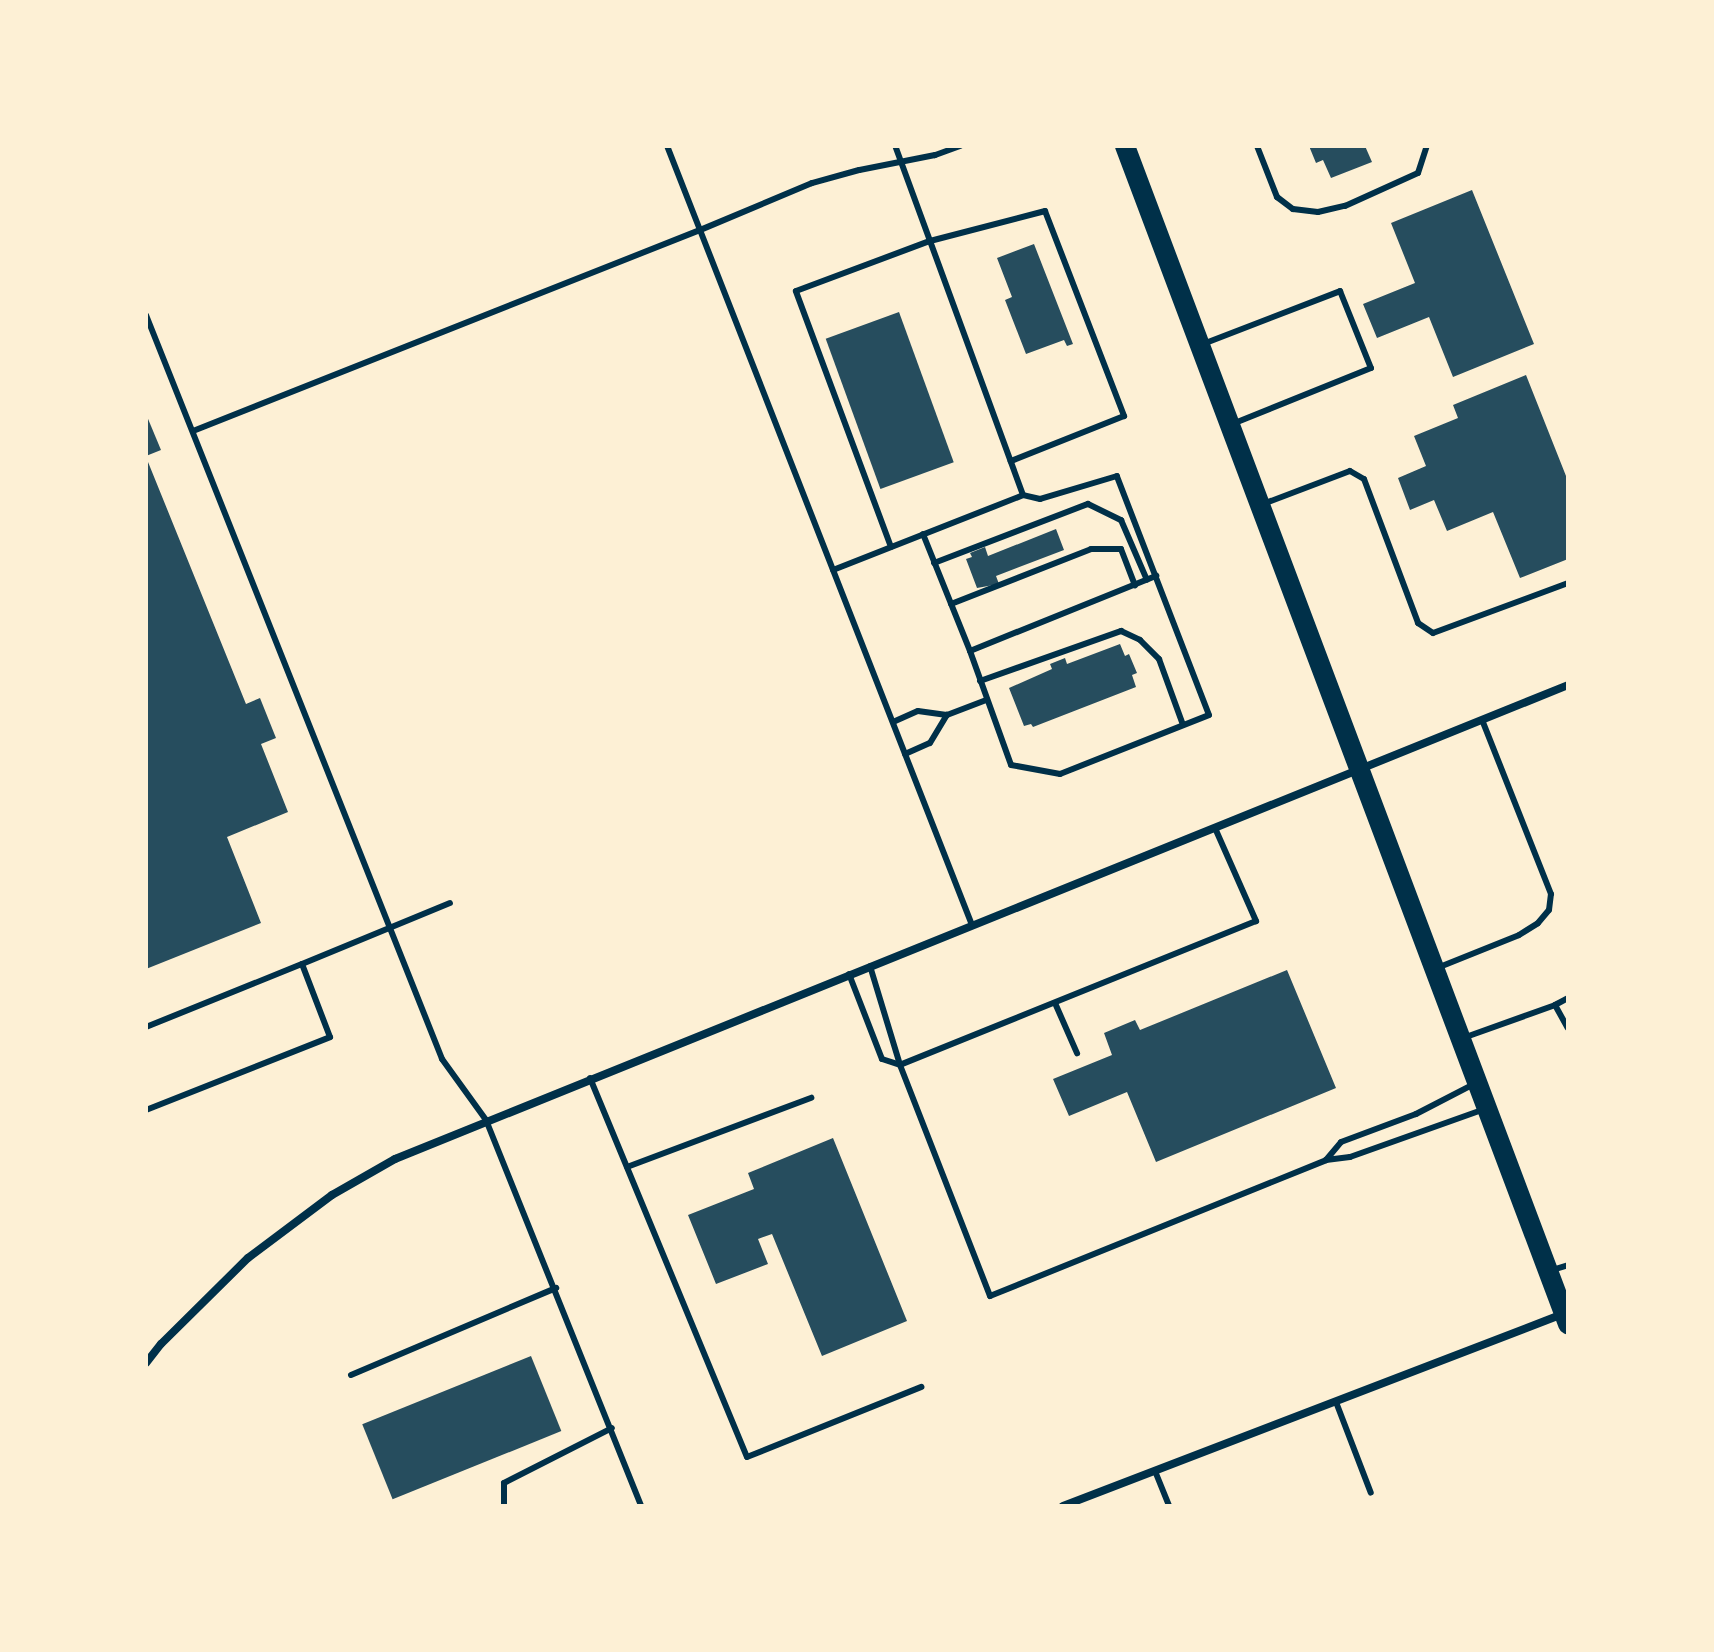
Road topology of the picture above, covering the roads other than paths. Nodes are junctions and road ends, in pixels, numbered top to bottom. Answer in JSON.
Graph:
{"nodes":[{"id":1,"x":667,"y":146,"type":"edge"},
{"id":2,"x":895,"y":146,"type":"edge"},
{"id":3,"x":960,"y":146,"type":"edge"},
{"id":4,"x":1125,"y":146,"type":"edge"},
{"id":5,"x":1257,"y":146,"type":"edge"},
{"id":6,"x":1427,"y":146,"type":"edge"},
{"id":7,"x":901,"y":163,"type":"junction"},
{"id":8,"x":700,"y":230,"type":"junction"},
{"id":9,"x":930,"y":241,"type":"junction"},
{"id":10,"x":146,"y":315,"type":"edge"},
{"id":11,"x":1200,"y":345,"type":"junction"},
{"id":12,"x":1229,"y":425,"type":"junction"},
{"id":13,"x":193,"y":431,"type":"junction"},
{"id":14,"x":1011,"y":461,"type":"junction"},
{"id":15,"x":1023,"y":495,"type":"junction"},
{"id":16,"x":1260,"y":506,"type":"junction"},
{"id":17,"x":923,"y":534,"type":"junction"},
{"id":18,"x":891,"y":547,"type":"junction"},
{"id":19,"x":934,"y":563,"type":"junction"},
{"id":20,"x":833,"y":570,"type":"junction"},
{"id":21,"x":1156,"y":576,"type":"junction"},
{"id":22,"x":1147,"y":580,"type":"junction"},
{"id":23,"x":1568,"y":583,"type":"edge"},
{"id":24,"x":1135,"y":585,"type":"junction"},
{"id":25,"x":951,"y":604,"type":"junction"},
{"id":26,"x":970,"y":651,"type":"junction"},
{"id":27,"x":980,"y":681,"type":"junction"},
{"id":28,"x":1568,"y":685,"type":"edge"},
{"id":29,"x":986,"y":700,"type":"junction"},
{"id":30,"x":947,"y":715,"type":"junction"},
{"id":31,"x":1482,"y":720,"type":"junction"},
{"id":32,"x":893,"y":722,"type":"junction"},
{"id":33,"x":1183,"y":725,"type":"junction"},
{"id":34,"x":905,"y":754,"type":"junction"},
{"id":35,"x":1362,"y":769,"type":"junction"},
{"id":36,"x":1215,"y":828,"type":"junction"},
{"id":37,"x":450,"y":903,"type":"dead end"},
{"id":38,"x":972,"y":925,"type":"junction"},
{"id":39,"x":393,"y":927,"type":"junction"},
{"id":40,"x":302,"y":964,"type":"junction"},
{"id":41,"x":870,"y":966,"type":"junction"},
{"id":42,"x":1437,"y":968,"type":"junction"},
{"id":43,"x":849,"y":974,"type":"junction"},
{"id":44,"x":1568,"y":998,"type":"edge"},
{"id":45,"x":1055,"y":1003,"type":"junction"},
{"id":46,"x":1555,"y":1005,"type":"junction"},
{"id":47,"x":146,"y":1027,"type":"edge"},
{"id":48,"x":1568,"y":1028,"type":"edge"},
{"id":49,"x":1463,"y":1038,"type":"junction"},
{"id":50,"x":1077,"y":1053,"type":"dead end"},
{"id":51,"x":900,"y":1065,"type":"junction"},
{"id":52,"x":590,"y":1078,"type":"junction"},
{"id":53,"x":1479,"y":1082,"type":"junction"},
{"id":54,"x":811,"y":1098,"type":"dead end"},
{"id":55,"x":1489,"y":1108,"type":"junction"},
{"id":56,"x":146,"y":1110,"type":"edge"},
{"id":57,"x":486,"y":1120,"type":"junction"},
{"id":58,"x":1326,"y":1160,"type":"junction"},
{"id":59,"x":627,"y":1167,"type":"junction"},
{"id":60,"x":1558,"y":1268,"type":"edge"},
{"id":61,"x":556,"y":1288,"type":"junction"},
{"id":62,"x":1566,"y":1319,"type":"edge"},
{"id":63,"x":146,"y":1363,"type":"edge"},
{"id":64,"x":351,"y":1375,"type":"dead end"},
{"id":65,"x":921,"y":1387,"type":"dead end"},
{"id":66,"x":1336,"y":1402,"type":"junction"},
{"id":67,"x":612,"y":1428,"type":"junction"},
{"id":68,"x":1155,"y":1471,"type":"junction"},
{"id":69,"x":1371,"y":1493,"type":"dead end"},
{"id":70,"x":504,"y":1506,"type":"edge"},
{"id":71,"x":641,"y":1506,"type":"edge"},
{"id":72,"x":1063,"y":1506,"type":"edge"},
{"id":73,"x":1169,"y":1506,"type":"edge"}],
"edges":[{"from":1,"to":8,"type":"lane"},
{"from":2,"to":7,"type":"lane"},
{"from":3,"to":7,"type":"lane"},
{"from":4,"to":11,"type":"main road"},
{"from":5,"to":6,"type":"lane"},
{"from":7,"to":8,"type":"lane"},
{"from":7,"to":9,"type":"lane"},
{"from":8,"to":13,"type":"lane"},
{"from":8,"to":20,"type":"lane"},
{"from":9,"to":14,"type":"lane"},
{"from":9,"to":14,"type":"lane"},
{"from":9,"to":18,"type":"lane"},
{"from":10,"to":13,"type":"lane"},
{"from":11,"to":12,"type":"main road"},
{"from":11,"to":12,"type":"lane"},
{"from":12,"to":16,"type":"main road"},
{"from":13,"to":39,"type":"lane"},
{"from":14,"to":15,"type":"lane"},
{"from":15,"to":17,"type":"lane"},
{"from":15,"to":21,"type":"lane"},
{"from":16,"to":23,"type":"lane"},
{"from":16,"to":35,"type":"main road"},
{"from":17,"to":18,"type":"lane"},
{"from":17,"to":19,"type":"lane"},
{"from":18,"to":20,"type":"lane"},
{"from":19,"to":22,"type":"lane"},
{"from":19,"to":25,"type":"lane"},
{"from":20,"to":32,"type":"lane"},
{"from":21,"to":22,"type":"lane"},
{"from":21,"to":33,"type":"lane"},
{"from":22,"to":24,"type":"lane"},
{"from":24,"to":25,"type":"lane"},
{"from":24,"to":26,"type":"lane"},
{"from":25,"to":26,"type":"lane"},
{"from":26,"to":27,"type":"lane"},
{"from":27,"to":29,"type":"lane"},
{"from":27,"to":33,"type":"lane"},
{"from":28,"to":31,"type":"street"},
{"from":29,"to":30,"type":"lane"},
{"from":29,"to":33,"type":"lane"},
{"from":30,"to":32,"type":"lane"},
{"from":30,"to":34,"type":"lane"},
{"from":31,"to":35,"type":"street"},
{"from":31,"to":42,"type":"lane"},
{"from":32,"to":34,"type":"lane"},
{"from":34,"to":38,"type":"lane"},
{"from":35,"to":36,"type":"street"},
{"from":35,"to":42,"type":"main road"},
{"from":36,"to":38,"type":"street"},
{"from":36,"to":45,"type":"lane"},
{"from":37,"to":39,"type":"lane"},
{"from":38,"to":41,"type":"street"},
{"from":39,"to":40,"type":"lane"},
{"from":39,"to":57,"type":"lane"},
{"from":40,"to":47,"type":"lane"},
{"from":40,"to":56,"type":"lane"},
{"from":41,"to":43,"type":"street"},
{"from":41,"to":51,"type":"lane"},
{"from":42,"to":49,"type":"main road"},
{"from":43,"to":51,"type":"lane"},
{"from":43,"to":52,"type":"street"},
{"from":44,"to":46,"type":"lane"},
{"from":45,"to":50,"type":"lane"},
{"from":45,"to":51,"type":"lane"},
{"from":46,"to":48,"type":"lane"},
{"from":46,"to":49,"type":"lane"},
{"from":49,"to":53,"type":"main road"},
{"from":51,"to":58,"type":"lane"},
{"from":52,"to":57,"type":"street"},
{"from":52,"to":59,"type":"lane"},
{"from":53,"to":55,"type":"main road"},
{"from":53,"to":58,"type":"lane"},
{"from":54,"to":59,"type":"lane"},
{"from":55,"to":58,"type":"lane"},
{"from":55,"to":60,"type":"main road"},
{"from":57,"to":61,"type":"lane"},
{"from":57,"to":63,"type":"street"},
{"from":59,"to":65,"type":"lane"},
{"from":60,"to":62,"type":"main road"},
{"from":61,"to":64,"type":"lane"},
{"from":61,"to":67,"type":"lane"},
{"from":62,"to":66,"type":"street"},
{"from":66,"to":68,"type":"street"},
{"from":66,"to":69,"type":"lane"},
{"from":67,"to":70,"type":"lane"},
{"from":67,"to":71,"type":"lane"},
{"from":68,"to":72,"type":"street"},
{"from":68,"to":73,"type":"lane"}]}
